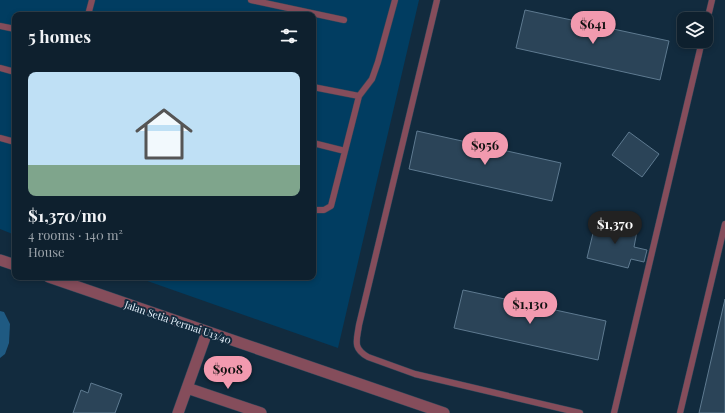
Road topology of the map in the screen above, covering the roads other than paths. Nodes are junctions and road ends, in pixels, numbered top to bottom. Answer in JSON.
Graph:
{"nodes":[{"id":1,"x":92,"y":0,"type":"edge"},
{"id":2,"x":251,"y":0,"type":"edge"},
{"id":3,"x":395,"y":0,"type":"edge"},
{"id":4,"x":437,"y":0,"type":"edge"},
{"id":5,"x":712,"y":0,"type":"edge"},
{"id":6,"x":89,"y":12,"type":"edge"},
{"id":7,"x":307,"y":12,"type":"edge"},
{"id":8,"x":709,"y":12,"type":"edge"},
{"id":9,"x":316,"y":14,"type":"edge"},
{"id":10,"x":344,"y":20,"type":"dead end"},
{"id":11,"x":0,"y":26,"type":"edge"},
{"id":12,"x":12,"y":28,"type":"edge"},
{"id":13,"x":700,"y":48,"type":"edge"},
{"id":14,"x":0,"y":68,"type":"edge"},
{"id":15,"x":12,"y":71,"type":"edge"},
{"id":16,"x":316,"y":88,"type":"edge"},
{"id":17,"x":359,"y":96,"type":"junction"},
{"id":18,"x":0,"y":138,"type":"edge"},
{"id":19,"x":12,"y":141,"type":"edge"},
{"id":20,"x":316,"y":144,"type":"edge"},
{"id":21,"x":345,"y":151,"type":"junction"},
{"id":22,"x":316,"y":210,"type":"edge"},
{"id":23,"x":725,"y":224,"type":"edge"},
{"id":24,"x":0,"y":260,"type":"edge"},
{"id":25,"x":12,"y":264,"type":"edge"},
{"id":26,"x":58,"y":280,"type":"edge"},
{"id":27,"x":207,"y":332,"type":"junction"},
{"id":28,"x":187,"y":388,"type":"junction"},
{"id":29,"x":178,"y":413,"type":"edge"},
{"id":30,"x":261,"y":413,"type":"edge"},
{"id":31,"x":444,"y":413,"type":"edge"},
{"id":32,"x":580,"y":413,"type":"edge"},
{"id":33,"x":614,"y":413,"type":"edge"},
{"id":34,"x":680,"y":413,"type":"edge"}],
"edges":[{"from":1,"to":6,"type":"lane"},
{"from":2,"to":7,"type":"lane"},
{"from":3,"to":17,"type":"lane"},
{"from":4,"to":32,"type":"lane"},
{"from":5,"to":8,"type":"lane"},
{"from":9,"to":10,"type":"lane"},
{"from":11,"to":12,"type":"lane"},
{"from":13,"to":33,"type":"lane"},
{"from":14,"to":15,"type":"lane"},
{"from":16,"to":17,"type":"lane"},
{"from":17,"to":21,"type":"lane"},
{"from":18,"to":19,"type":"lane"},
{"from":20,"to":21,"type":"lane"},
{"from":21,"to":22,"type":"lane"},
{"from":23,"to":34,"type":"lane"},
{"from":24,"to":25,"type":"street"},
{"from":26,"to":27,"type":"street","name":"Jalan Setia Permai U13/40"},
{"from":27,"to":28,"type":"street"},
{"from":27,"to":31,"type":"street","name":"Jalan Setia Permai U13/40"},
{"from":28,"to":29,"type":"street"},
{"from":28,"to":30,"type":"street"}]}
